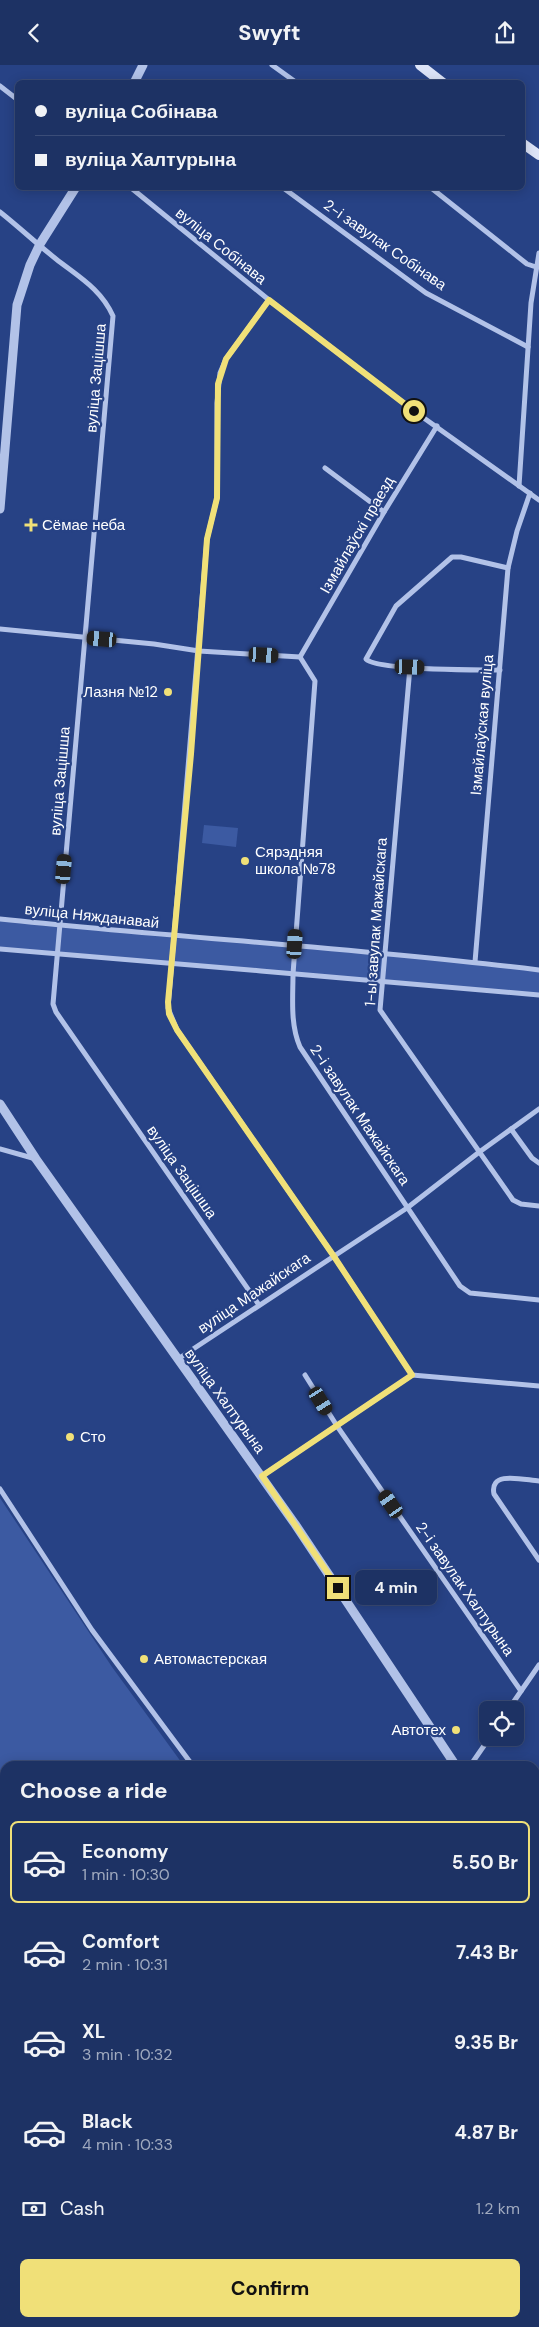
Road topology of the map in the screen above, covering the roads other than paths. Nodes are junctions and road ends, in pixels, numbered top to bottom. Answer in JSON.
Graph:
{"nodes":[{"id":1,"x":143,"y":65,"type":"edge"},
{"id":2,"x":272,"y":65,"type":"edge"},
{"id":3,"x":420,"y":65,"type":"edge"},
{"id":4,"x":136,"y":80,"type":"edge"},
{"id":5,"x":293,"y":80,"type":"edge"},
{"id":6,"x":439,"y":80,"type":"edge"},
{"id":7,"x":0,"y":86,"type":"edge"},
{"id":8,"x":15,"y":98,"type":"edge"},
{"id":9,"x":525,"y":145,"type":"edge"},
{"id":10,"x":539,"y":155,"type":"edge"},
{"id":11,"x":74,"y":190,"type":"edge"},
{"id":12,"x":134,"y":190,"type":"edge"},
{"id":13,"x":286,"y":190,"type":"edge"},
{"id":14,"x":434,"y":190,"type":"edge"},
{"id":15,"x":0,"y":212,"type":"edge"},
{"id":16,"x":40,"y":244,"type":"junction"},
{"id":17,"x":539,"y":253,"type":"edge"},
{"id":18,"x":536,"y":267,"type":"junction"},
{"id":19,"x":269,"y":300,"type":"junction"},
{"id":20,"x":528,"y":347,"type":"junction"},
{"id":21,"x":437,"y":426,"type":"junction"},
{"id":22,"x":2,"y":461,"type":"edge"},
{"id":23,"x":325,"y":468,"type":"dead end"},
{"id":24,"x":519,"y":486,"type":"junction"},
{"id":25,"x":530,"y":493,"type":"junction"},
{"id":26,"x":539,"y":500,"type":"edge"},
{"id":27,"x":0,"y":509,"type":"edge"},
{"id":28,"x":384,"y":512,"type":"junction"},
{"id":29,"x":508,"y":568,"type":"junction"},
{"id":30,"x":0,"y":629,"type":"edge"},
{"id":31,"x":86,"y":638,"type":"junction"},
{"id":32,"x":199,"y":651,"type":"junction"},
{"id":33,"x":300,"y":657,"type":"junction"},
{"id":34,"x":410,"y":667,"type":"junction"},
{"id":35,"x":500,"y":670,"type":"junction"},
{"id":36,"x":0,"y":919,"type":"edge"},
{"id":37,"x":58,"y":925,"type":"junction"},
{"id":38,"x":174,"y":936,"type":"junction"},
{"id":39,"x":295,"y":944,"type":"junction"},
{"id":40,"x":0,"y":949,"type":"edge"},
{"id":41,"x":384,"y":952,"type":"junction"},
{"id":42,"x":56,"y":954,"type":"junction"},
{"id":43,"x":475,"y":962,"type":"junction"},
{"id":44,"x":172,"y":965,"type":"junction"},
{"id":45,"x":539,"y":970,"type":"edge"},
{"id":46,"x":293,"y":973,"type":"junction"},
{"id":47,"x":382,"y":980,"type":"junction"},
{"id":48,"x":539,"y":995,"type":"edge"},
{"id":49,"x":0,"y":1104,"type":"edge"},
{"id":50,"x":539,"y":1109,"type":"edge"},
{"id":51,"x":511,"y":1129,"type":"junction"},
{"id":52,"x":0,"y":1149,"type":"edge"},
{"id":53,"x":478,"y":1153,"type":"junction"},
{"id":54,"x":36,"y":1159,"type":"junction"},
{"id":55,"x":539,"y":1163,"type":"edge"},
{"id":56,"x":539,"y":1206,"type":"edge"},
{"id":57,"x":407,"y":1208,"type":"junction"},
{"id":58,"x":333,"y":1255,"type":"junction"},
{"id":59,"x":539,"y":1300,"type":"edge"},
{"id":60,"x":259,"y":1305,"type":"junction"},
{"id":61,"x":178,"y":1359,"type":"junction"},
{"id":62,"x":305,"y":1375,"type":"dead end"},
{"id":63,"x":412,"y":1375,"type":"junction"},
{"id":64,"x":539,"y":1386,"type":"edge"},
{"id":65,"x":337,"y":1426,"type":"junction"},
{"id":66,"x":262,"y":1476,"type":"junction"},
{"id":67,"x":539,"y":1481,"type":"edge"},
{"id":68,"x":0,"y":1489,"type":"edge"},
{"id":69,"x":539,"y":1560,"type":"edge"},
{"id":70,"x":539,"y":1665,"type":"edge"},
{"id":71,"x":521,"y":1691,"type":"junction"},
{"id":72,"x":514,"y":1701,"type":"edge"},
{"id":73,"x":484,"y":1746,"type":"edge"},
{"id":74,"x":188,"y":1761,"type":"edge"},
{"id":75,"x":453,"y":1761,"type":"edge"},
{"id":76,"x":473,"y":1761,"type":"edge"}],
"edges":[{"from":1,"to":4,"type":"street"},
{"from":2,"to":5,"type":"street"},
{"from":3,"to":6,"type":"main road"},
{"from":7,"to":8,"type":"street"},
{"from":9,"to":10,"type":"main road"},
{"from":11,"to":16,"type":"street"},
{"from":12,"to":19,"type":"street","name":"вуліца Собінава"},
{"from":13,"to":20,"type":"street","name":"2-і завулак Собінава"},
{"from":14,"to":18,"type":"street"},
{"from":15,"to":16,"type":"street"},
{"from":16,"to":22,"type":"street"},
{"from":16,"to":31,"type":"street","name":"вуліца Зацішша"},
{"from":17,"to":18,"type":"street"},
{"from":18,"to":20,"type":"street"},
{"from":19,"to":21,"type":"street","name":"вуліца Собінава"},
{"from":19,"to":32,"type":"street"},
{"from":20,"to":24,"type":"street"},
{"from":21,"to":24,"type":"street","name":"вуліца Собінава"},
{"from":21,"to":28,"type":"street","name":"Ізмайлаўскі праезд"},
{"from":22,"to":27,"type":"street"},
{"from":23,"to":28,"type":"street"},
{"from":24,"to":25,"type":"street","name":"вуліца Собінава"},
{"from":25,"to":26,"type":"street","name":"вуліца Собінава"},
{"from":25,"to":29,"type":"street","name":"Ізмайлаўская вуліца"},
{"from":28,"to":33,"type":"street","name":"Ізмайлаўскі праезд"},
{"from":29,"to":34,"type":"street"},
{"from":29,"to":35,"type":"street","name":"Ізмайлаўская вуліца"},
{"from":30,"to":31,"type":"street"},
{"from":31,"to":32,"type":"street"},
{"from":31,"to":37,"type":"street","name":"вуліца Зацішша"},
{"from":32,"to":33,"type":"street"},
{"from":32,"to":38,"type":"street"},
{"from":33,"to":39,"type":"street","name":"2-і завулак Мажайскага"},
{"from":34,"to":35,"type":"street"},
{"from":34,"to":41,"type":"street","name":"1-ы завулак Мажайскага"},
{"from":35,"to":43,"type":"street","name":"Ізмайлаўская вуліца"},
{"from":36,"to":37,"type":"street","name":"вуліца Няжданавай"},
{"from":37,"to":38,"type":"street","name":"вуліца Няжданавай"},
{"from":37,"to":42,"type":"street","name":"вуліца Зацішша"},
{"from":38,"to":39,"type":"street","name":"вуліца Няжданавай"},
{"from":38,"to":44,"type":"street"},
{"from":39,"to":41,"type":"street","name":"вуліца Няжданавай"},
{"from":39,"to":46,"type":"street","name":"2-і завулак Мажайскага"},
{"from":40,"to":42,"type":"street"},
{"from":41,"to":43,"type":"street","name":"вуліца Няжданавай"},
{"from":41,"to":47,"type":"street","name":"1-ы завулак Мажайскага"},
{"from":42,"to":44,"type":"street"},
{"from":42,"to":60,"type":"street","name":"вуліца Зацішша"},
{"from":43,"to":45,"type":"street","name":"вуліца Няжданавай"},
{"from":44,"to":46,"type":"street"},
{"from":44,"to":58,"type":"street"},
{"from":46,"to":47,"type":"street"},
{"from":46,"to":57,"type":"street","name":"2-і завулак Мажайскага"},
{"from":47,"to":48,"type":"street"},
{"from":47,"to":53,"type":"street","name":"1-ы завулак Мажайскага"},
{"from":49,"to":54,"type":"street","name":"вуліца Халтурына"},
{"from":50,"to":51,"type":"street","name":"вуліца Мажайскага"},
{"from":51,"to":53,"type":"street","name":"вуліца Мажайскага"},
{"from":51,"to":55,"type":"street"},
{"from":52,"to":54,"type":"street"},
{"from":53,"to":56,"type":"street","name":"1-ы завулак Мажайскага"},
{"from":53,"to":57,"type":"street","name":"вуліца Мажайскага"},
{"from":54,"to":61,"type":"street","name":"вуліца Халтурына"},
{"from":57,"to":58,"type":"street","name":"вуліца Мажайскага"},
{"from":57,"to":59,"type":"street","name":"2-і завулак Мажайскага"},
{"from":58,"to":60,"type":"street","name":"вуліца Мажайскага"},
{"from":58,"to":63,"type":"street"},
{"from":60,"to":61,"type":"street","name":"вуліца Мажайскага"},
{"from":61,"to":66,"type":"street","name":"вуліца Халтурына"},
{"from":62,"to":65,"type":"street","name":"2-і завулак Халтурына"},
{"from":63,"to":64,"type":"street"},
{"from":63,"to":65,"type":"street"},
{"from":65,"to":66,"type":"street"},
{"from":65,"to":71,"type":"street","name":"2-і завулак Халтурына"},
{"from":66,"to":75,"type":"street","name":"вуліца Халтурына"},
{"from":67,"to":69,"type":"street"},
{"from":68,"to":74,"type":"street"},
{"from":70,"to":71,"type":"street"},
{"from":71,"to":72,"type":"street"},
{"from":73,"to":76,"type":"street"}]}
